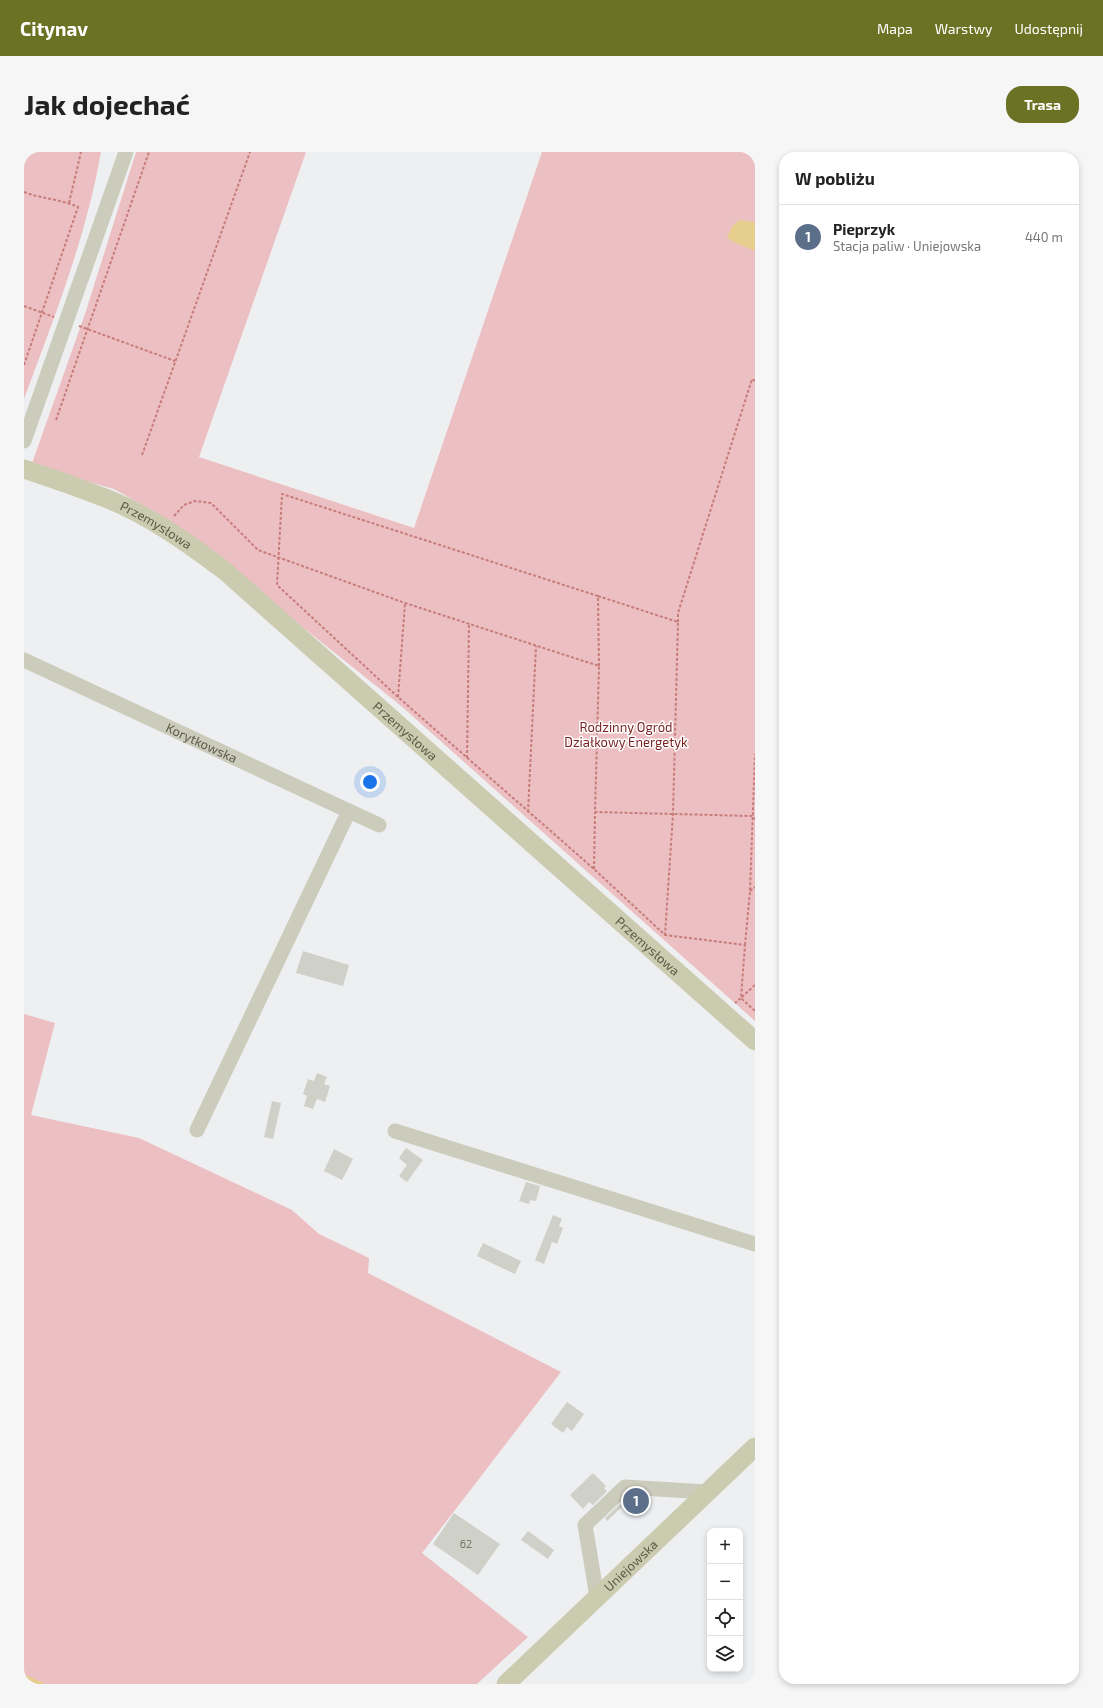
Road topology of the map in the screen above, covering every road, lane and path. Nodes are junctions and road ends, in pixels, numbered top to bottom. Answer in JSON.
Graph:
{"nodes":[{"id":1,"x":81,"y":152,"type":"edge"},
{"id":2,"x":126,"y":152,"type":"edge"},
{"id":3,"x":149,"y":152,"type":"edge"},
{"id":4,"x":250,"y":152,"type":"edge"},
{"id":5,"x":24,"y":192,"type":"edge"},
{"id":6,"x":69,"y":203,"type":"junction"},
{"id":7,"x":24,"y":306,"type":"edge"},
{"id":8,"x":42,"y":313,"type":"junction"},
{"id":9,"x":67,"y":322,"type":"junction"},
{"id":10,"x":88,"y":330,"type":"junction"},
{"id":11,"x":175,"y":361,"type":"junction"},
{"id":12,"x":24,"y":365,"type":"edge"},
{"id":13,"x":755,"y":381,"type":"edge"},
{"id":14,"x":56,"y":420,"type":"dead end"},
{"id":15,"x":24,"y":440,"type":"edge"},
{"id":16,"x":142,"y":455,"type":"dead end"},
{"id":17,"x":24,"y":469,"type":"edge"},
{"id":18,"x":163,"y":528,"type":"junction"},
{"id":19,"x":278,"y":557,"type":"junction"},
{"id":20,"x":598,"y":596,"type":"junction"},
{"id":21,"x":405,"y":602,"type":"junction"},
{"id":22,"x":678,"y":622,"type":"junction"},
{"id":23,"x":470,"y":623,"type":"junction"},
{"id":24,"x":536,"y":646,"type":"junction"},
{"id":25,"x":24,"y":660,"type":"edge"},
{"id":26,"x":599,"y":666,"type":"junction"},
{"id":27,"x":398,"y":697,"type":"junction"},
{"id":28,"x":755,"y":754,"type":"edge"},
{"id":29,"x":467,"y":758,"type":"junction"},
{"id":30,"x":754,"y":790,"type":"edge"},
{"id":31,"x":349,"y":810,"type":"junction"},
{"id":32,"x":528,"y":812,"type":"junction"},
{"id":33,"x":595,"y":812,"type":"junction"},
{"id":34,"x":673,"y":814,"type":"junction"},
{"id":35,"x":752,"y":816,"type":"junction"},
{"id":36,"x":755,"y":819,"type":"edge"},
{"id":37,"x":379,"y":825,"type":"dead end"},
{"id":38,"x":594,"y":869,"type":"junction"},
{"id":39,"x":755,"y":887,"type":"edge"},
{"id":40,"x":750,"y":891,"type":"junction"},
{"id":41,"x":665,"y":935,"type":"junction"},
{"id":42,"x":745,"y":946,"type":"junction"},
{"id":43,"x":755,"y":985,"type":"edge"},
{"id":44,"x":741,"y":998,"type":"junction"},
{"id":45,"x":755,"y":1011,"type":"edge"},
{"id":46,"x":723,"y":1013,"type":"junction"},
{"id":47,"x":755,"y":1041,"type":"edge"},
{"id":48,"x":197,"y":1130,"type":"dead end"},
{"id":49,"x":395,"y":1131,"type":"dead end"},
{"id":50,"x":755,"y":1244,"type":"edge"},
{"id":51,"x":755,"y":1447,"type":"edge"},
{"id":52,"x":707,"y":1492,"type":"junction"},
{"id":53,"x":597,"y":1597,"type":"junction"},
{"id":54,"x":506,"y":1684,"type":"edge"}],
"edges":[{"from":1,"to":6,"type":"path"},
{"from":2,"to":9,"type":"street"},
{"from":3,"to":10,"type":"path"},
{"from":4,"to":11,"type":"path"},
{"from":5,"to":6,"type":"path"},
{"from":6,"to":8,"type":"path"},
{"from":7,"to":8,"type":"path"},
{"from":8,"to":9,"type":"path"},
{"from":8,"to":12,"type":"path"},
{"from":9,"to":10,"type":"path"},
{"from":9,"to":15,"type":"street"},
{"from":10,"to":11,"type":"path"},
{"from":10,"to":14,"type":"path"},
{"from":11,"to":16,"type":"path"},
{"from":13,"to":22,"type":"path"},
{"from":17,"to":18,"type":"main road","name":"Przemysłowa"},
{"from":18,"to":19,"type":"path"},
{"from":18,"to":46,"type":"main road","name":"Przemysłowa"},
{"from":19,"to":20,"type":"path"},
{"from":19,"to":21,"type":"path"},
{"from":19,"to":27,"type":"path"},
{"from":20,"to":22,"type":"path"},
{"from":20,"to":26,"type":"path"},
{"from":21,"to":23,"type":"path"},
{"from":21,"to":27,"type":"path"},
{"from":22,"to":34,"type":"path"},
{"from":23,"to":24,"type":"path"},
{"from":23,"to":29,"type":"path"},
{"from":24,"to":26,"type":"path"},
{"from":24,"to":32,"type":"path"},
{"from":25,"to":31,"type":"street","name":"Korytkowska"},
{"from":26,"to":33,"type":"path"},
{"from":27,"to":29,"type":"path"},
{"from":28,"to":30,"type":"path"},
{"from":29,"to":32,"type":"path"},
{"from":30,"to":35,"type":"path"},
{"from":31,"to":37,"type":"street","name":"Korytkowska"},
{"from":31,"to":48,"type":"street"},
{"from":32,"to":38,"type":"path"},
{"from":33,"to":34,"type":"path"},
{"from":33,"to":38,"type":"path"},
{"from":34,"to":35,"type":"path"},
{"from":34,"to":41,"type":"path"},
{"from":35,"to":36,"type":"path"},
{"from":35,"to":40,"type":"path"},
{"from":38,"to":41,"type":"path"},
{"from":39,"to":40,"type":"path"},
{"from":40,"to":42,"type":"path"},
{"from":41,"to":42,"type":"path"},
{"from":42,"to":44,"type":"path"},
{"from":43,"to":44,"type":"path"},
{"from":44,"to":45,"type":"path"},
{"from":44,"to":46,"type":"path"},
{"from":46,"to":47,"type":"main road","name":"Przemysłowa"},
{"from":49,"to":50,"type":"street"},
{"from":51,"to":52,"type":"main road","name":"Uniejowska"},
{"from":52,"to":53,"type":"main road","name":"Uniejowska"},
{"from":52,"to":53,"type":"street"},
{"from":53,"to":54,"type":"main road","name":"Uniejowska"}]}
